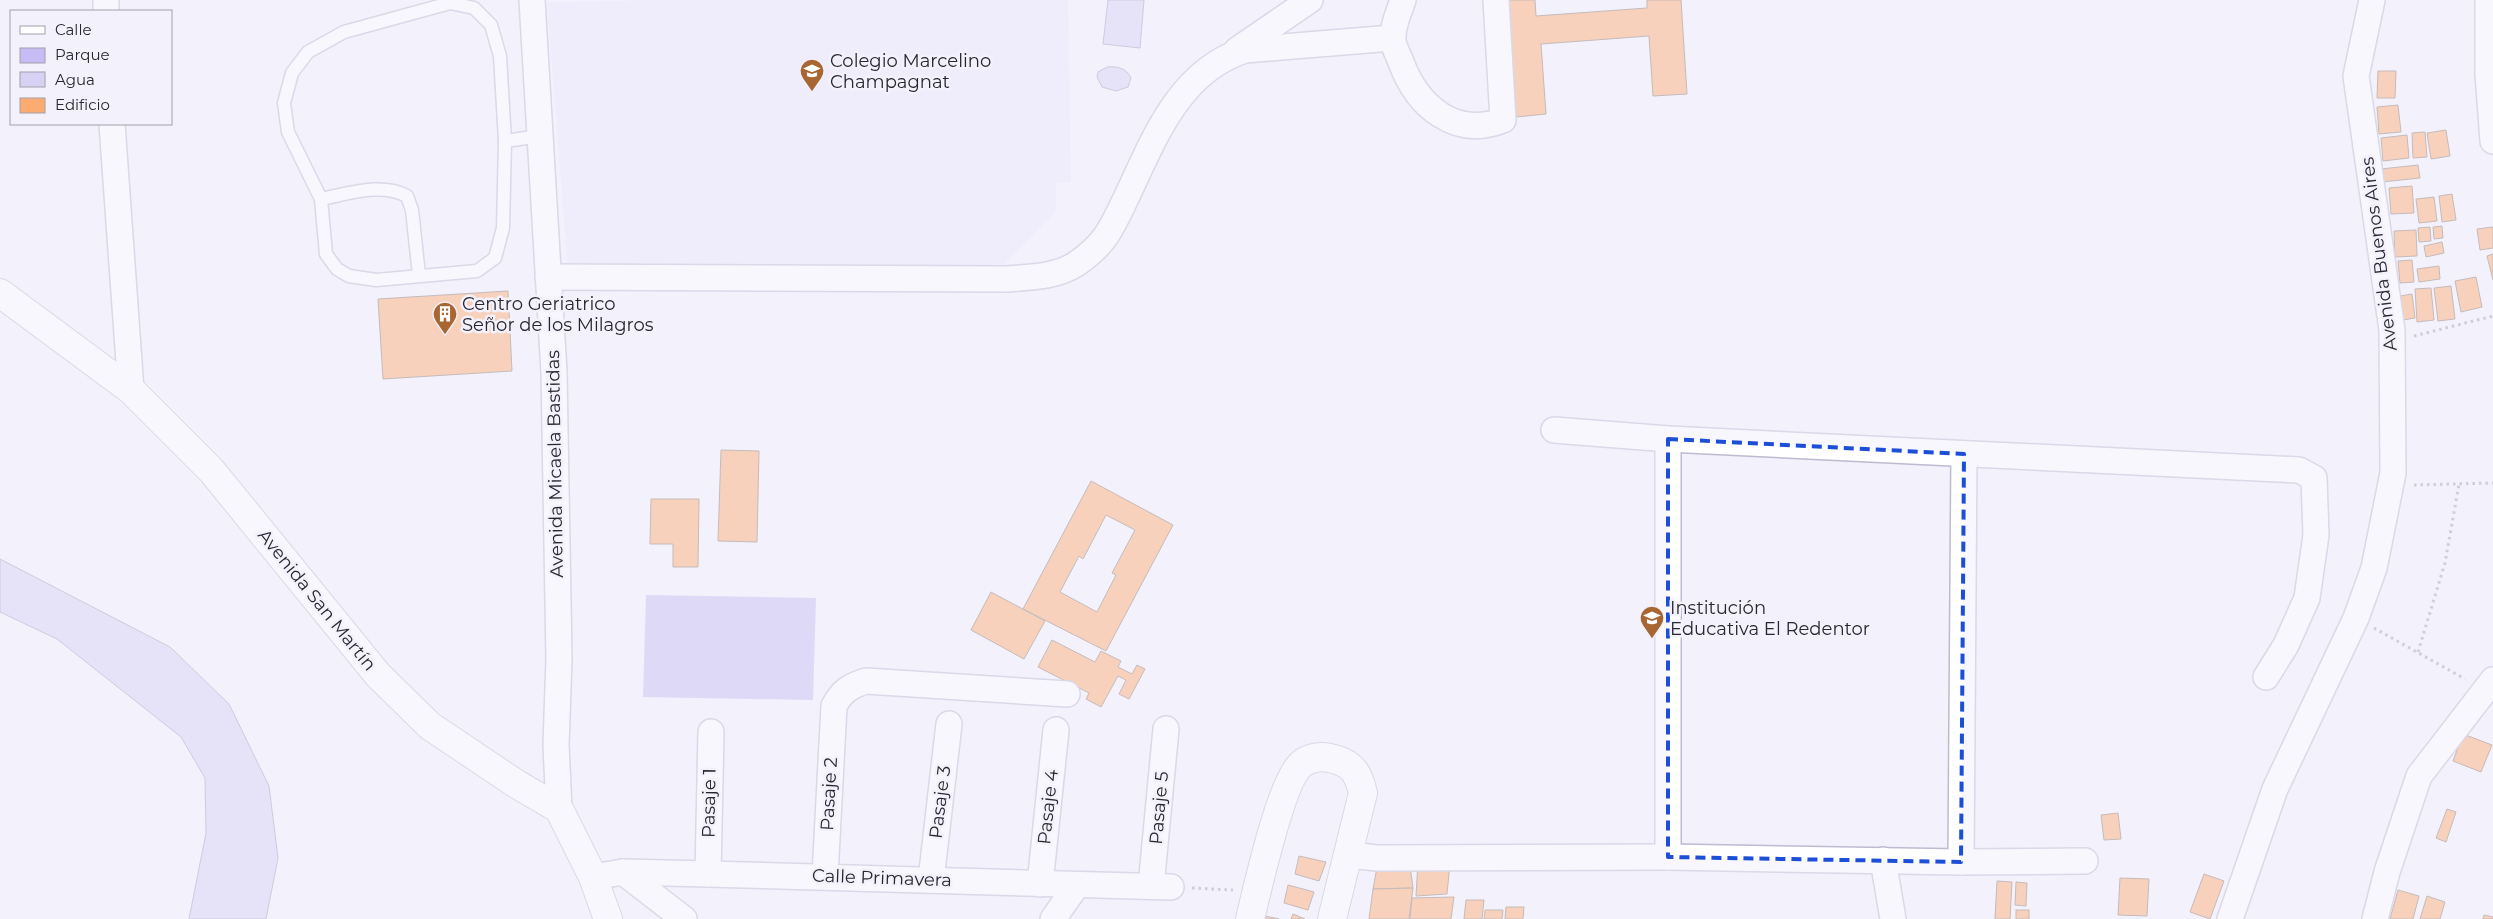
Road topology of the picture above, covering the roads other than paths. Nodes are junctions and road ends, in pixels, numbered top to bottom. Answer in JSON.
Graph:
{"nodes":[{"id":1,"x":532,"y":0,"type":"edge"},
{"id":2,"x":1310,"y":0,"type":"edge"},
{"id":3,"x":1403,"y":0,"type":"edge"},
{"id":4,"x":1496,"y":0,"type":"edge"},
{"id":5,"x":2372,"y":0,"type":"edge"},
{"id":6,"x":2488,"y":0,"type":"edge"},
{"id":7,"x":1392,"y":38,"type":"junction"},
{"id":8,"x":1229,"y":55,"type":"junction"},
{"id":9,"x":112,"y":125,"type":"edge"},
{"id":10,"x":540,"y":136,"type":"junction"},
{"id":11,"x":505,"y":141,"type":"junction"},
{"id":12,"x":2493,"y":141,"type":"edge"},
{"id":13,"x":320,"y":199,"type":"junction"},
{"id":14,"x":419,"y":275,"type":"junction"},
{"id":15,"x":548,"y":277,"type":"junction"},
{"id":16,"x":0,"y":293,"type":"edge"},
{"id":17,"x":131,"y":390,"type":"junction"},
{"id":18,"x":1554,"y":430,"type":"dead end"},
{"id":19,"x":1668,"y":438,"type":"junction"},
{"id":20,"x":1964,"y":454,"type":"junction"},
{"id":21,"x":2266,"y":677,"type":"dead end"},
{"id":22,"x":2489,"y":685,"type":"edge"},
{"id":23,"x":1067,"y":694,"type":"dead end"},
{"id":24,"x":949,"y":724,"type":"dead end"},
{"id":25,"x":1166,"y":729,"type":"dead end"},
{"id":26,"x":1056,"y":730,"type":"dead end"},
{"id":27,"x":711,"y":732,"type":"dead end"},
{"id":28,"x":559,"y":810,"type":"junction"},
{"id":29,"x":1350,"y":854,"type":"junction"},
{"id":30,"x":1668,"y":856,"type":"junction"},
{"id":31,"x":1883,"y":860,"type":"junction"},
{"id":32,"x":2085,"y":861,"type":"dead end"},
{"id":33,"x":1961,"y":862,"type":"junction"},
{"id":34,"x":623,"y":872,"type":"junction"},
{"id":35,"x":708,"y":874,"type":"junction"},
{"id":36,"x":593,"y":876,"type":"junction"},
{"id":37,"x":825,"y":876,"type":"junction"},
{"id":38,"x":931,"y":880,"type":"junction"},
{"id":39,"x":1040,"y":884,"type":"junction"},
{"id":40,"x":1077,"y":885,"type":"junction"},
{"id":41,"x":1161,"y":887,"type":"joint"},
{"id":42,"x":608,"y":919,"type":"edge"},
{"id":43,"x":684,"y":919,"type":"edge"},
{"id":44,"x":1053,"y":919,"type":"edge"},
{"id":45,"x":1250,"y":919,"type":"edge"},
{"id":46,"x":1332,"y":919,"type":"edge"},
{"id":47,"x":1893,"y":919,"type":"edge"},
{"id":48,"x":2230,"y":919,"type":"edge"},
{"id":49,"x":2374,"y":919,"type":"edge"}],
"edges":[{"from":1,"to":10,"type":"street","name":"Avenida Micaela Bastidas"},
{"from":2,"to":8,"type":"street"},
{"from":3,"to":7,"type":"street"},
{"from":4,"to":7,"type":"street"},
{"from":5,"to":48,"type":"street","name":"Avenida Buenos Aires"},
{"from":6,"to":12,"type":"street"},
{"from":7,"to":8,"type":"street"},
{"from":8,"to":15,"type":"street"},
{"from":9,"to":17,"type":"street"},
{"from":10,"to":11,"type":"lane"},
{"from":10,"to":15,"type":"street","name":"Avenida Micaela Bastidas"},
{"from":11,"to":13,"type":"lane"},
{"from":11,"to":14,"type":"lane"},
{"from":13,"to":14,"type":"lane"},
{"from":13,"to":14,"type":"lane"},
{"from":15,"to":28,"type":"street","name":"Avenida Micaela Bastidas"},
{"from":16,"to":17,"type":"main road","name":"Avenida San Martín"},
{"from":17,"to":28,"type":"main road","name":"Avenida San Martín"},
{"from":18,"to":19,"type":"street"},
{"from":19,"to":20,"type":"street"},
{"from":19,"to":30,"type":"street"},
{"from":20,"to":21,"type":"street"},
{"from":20,"to":33,"type":"street"},
{"from":22,"to":49,"type":"street"},
{"from":23,"to":37,"type":"street","name":"Pasaje 2"},
{"from":24,"to":38,"type":"street","name":"Pasaje 3"},
{"from":25,"to":41,"type":"street","name":"Pasaje 5"},
{"from":26,"to":39,"type":"street","name":"Pasaje 4"},
{"from":27,"to":35,"type":"street","name":"Pasaje 1"},
{"from":28,"to":36,"type":"main road"},
{"from":29,"to":30,"type":"street"},
{"from":29,"to":45,"type":"main road"},
{"from":29,"to":46,"type":"main road"},
{"from":30,"to":31,"type":"street"},
{"from":31,"to":33,"type":"street"},
{"from":31,"to":47,"type":"street"},
{"from":32,"to":33,"type":"street"},
{"from":34,"to":35,"type":"street","name":"Calle Primavera"},
{"from":34,"to":36,"type":"street","name":"Calle Primavera"},
{"from":34,"to":43,"type":"street"},
{"from":35,"to":37,"type":"street","name":"Calle Primavera"},
{"from":36,"to":42,"type":"main road"},
{"from":37,"to":38,"type":"street","name":"Calle Primavera"},
{"from":38,"to":39,"type":"street","name":"Calle Primavera"},
{"from":39,"to":40,"type":"street","name":"Calle Primavera"},
{"from":40,"to":41,"type":"street","name":"Calle Primavera"},
{"from":40,"to":44,"type":"street"}]}
